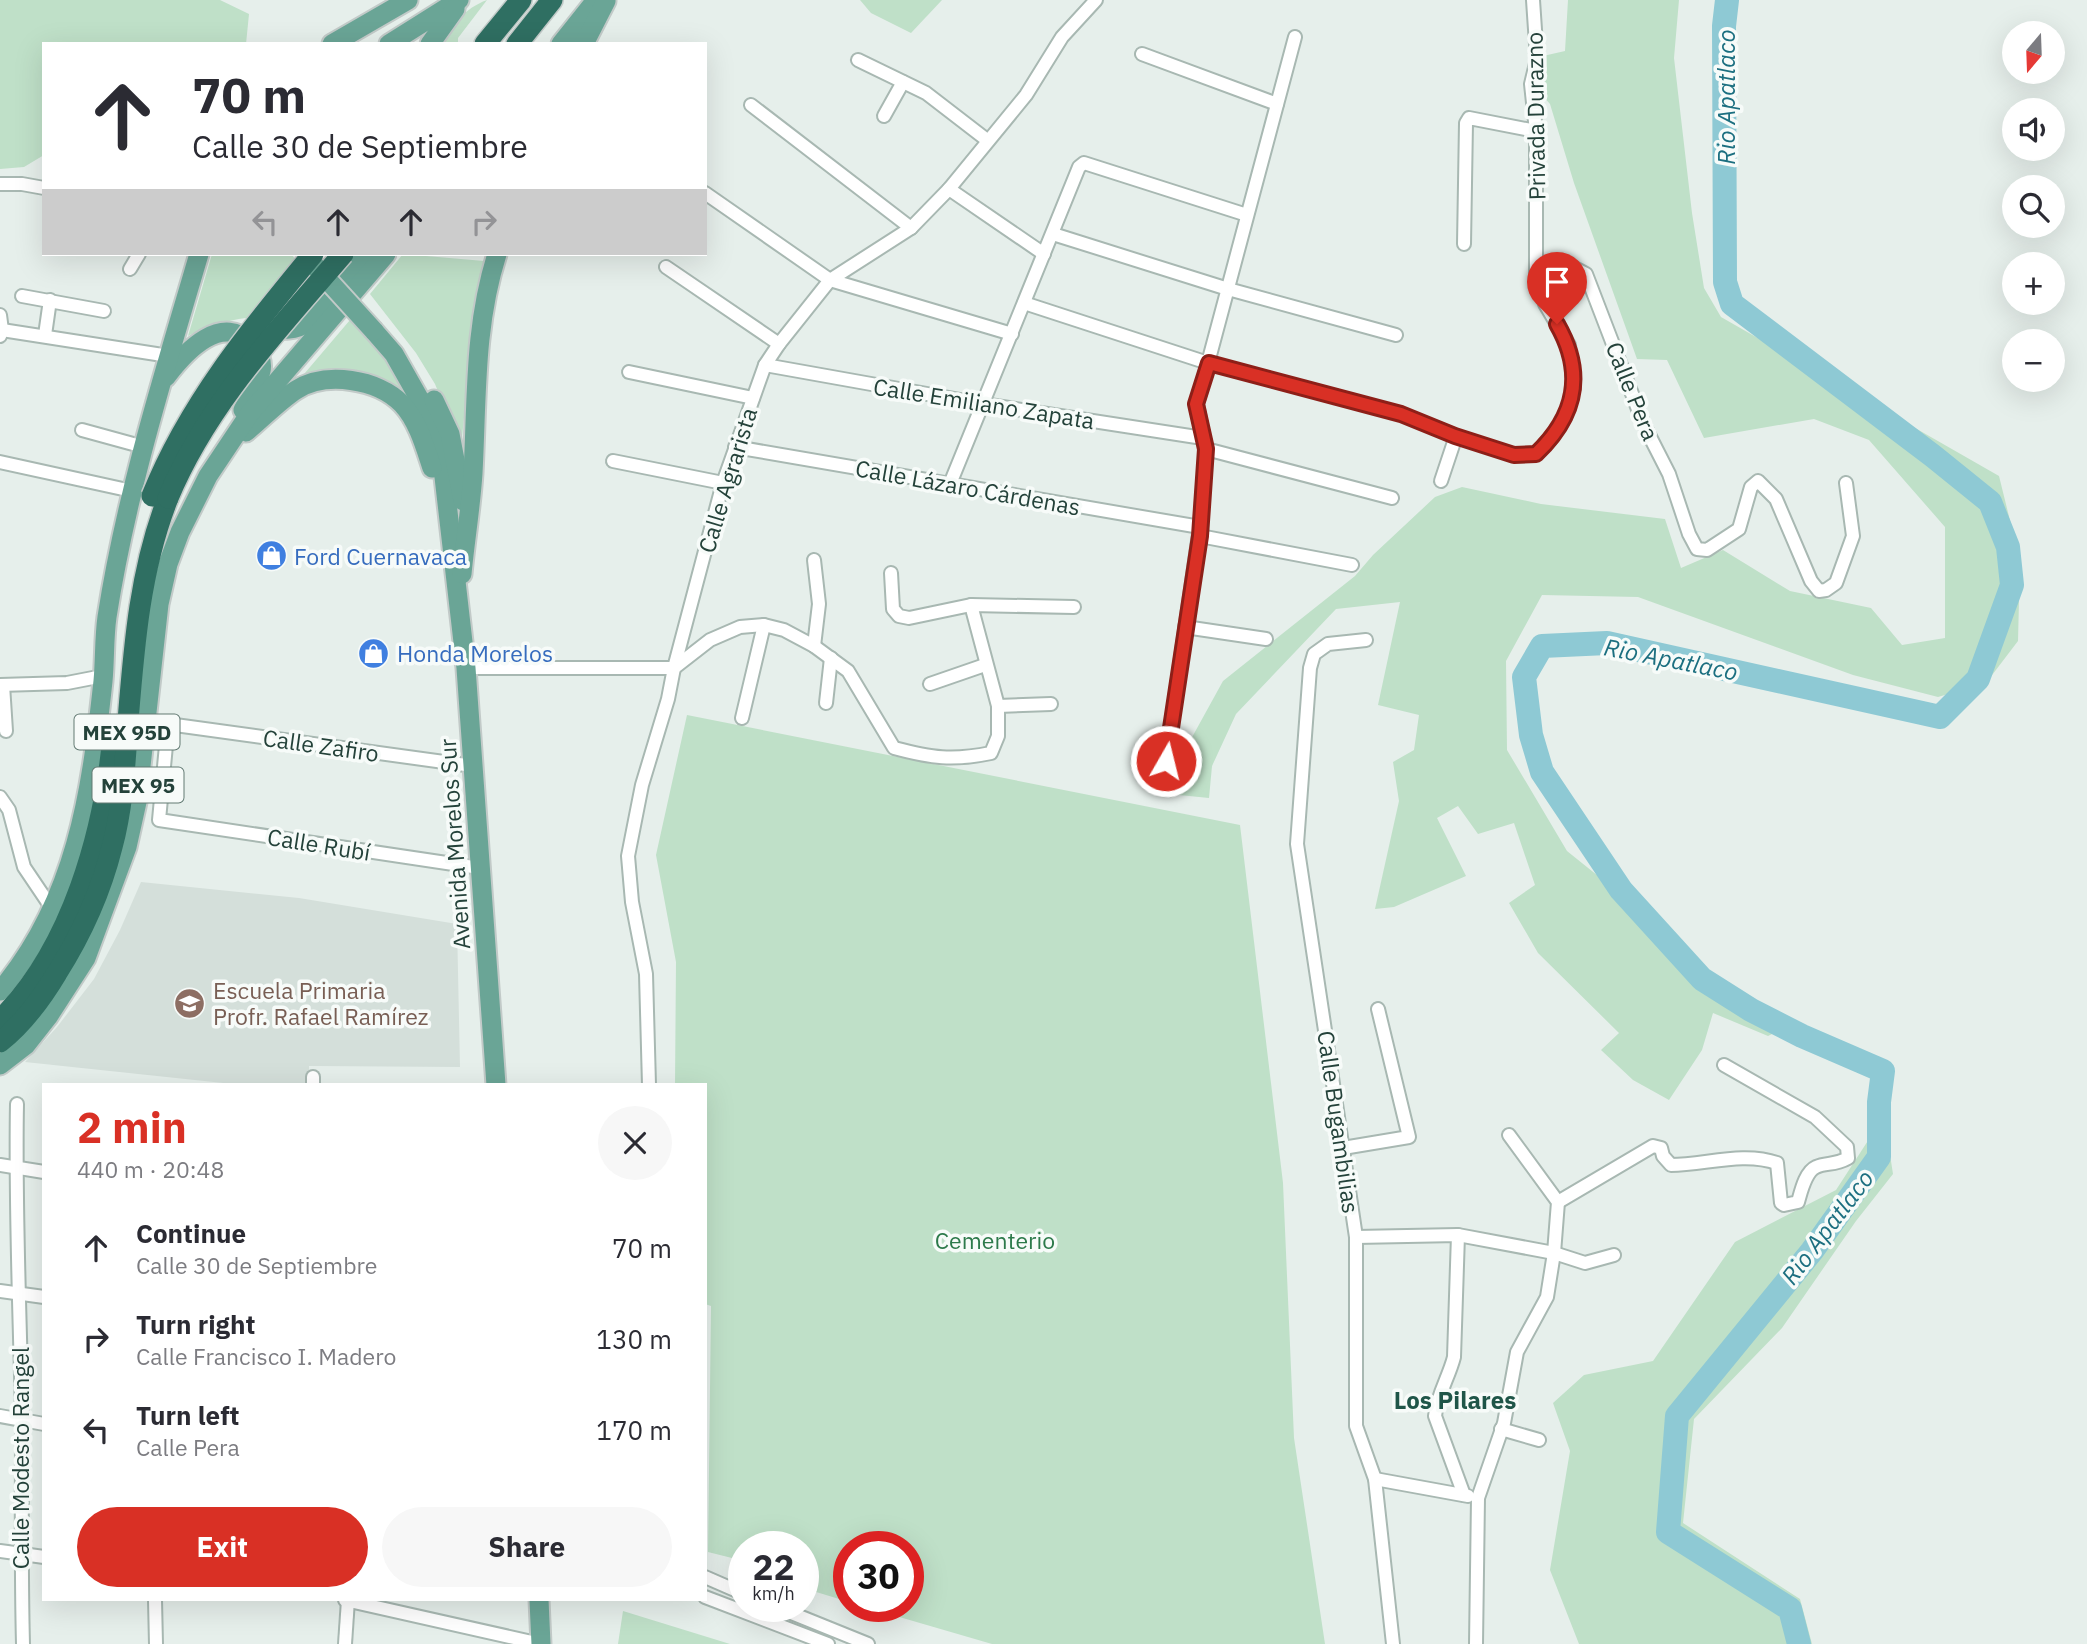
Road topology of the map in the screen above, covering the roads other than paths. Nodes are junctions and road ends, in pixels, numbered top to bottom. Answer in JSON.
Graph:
{"nodes":[{"id":1,"x":408,"y":0,"type":"edge"},
{"id":2,"x":461,"y":0,"type":"edge"},
{"id":3,"x":521,"y":0,"type":"edge"},
{"id":4,"x":552,"y":0,"type":"edge"},
{"id":5,"x":596,"y":0,"type":"edge"},
{"id":6,"x":607,"y":0,"type":"edge"},
{"id":7,"x":1097,"y":0,"type":"edge"},
{"id":8,"x":1533,"y":0,"type":"edge"},
{"id":9,"x":1294,"y":37,"type":"dead end"},
{"id":10,"x":335,"y":42,"type":"edge"},
{"id":11,"x":392,"y":42,"type":"edge"},
{"id":12,"x":431,"y":42,"type":"edge"},
{"id":13,"x":487,"y":42,"type":"edge"},
{"id":14,"x":519,"y":42,"type":"edge"},
{"id":15,"x":563,"y":42,"type":"edge"},
{"id":16,"x":585,"y":42,"type":"edge"},
{"id":17,"x":1142,"y":54,"type":"dead end"},
{"id":18,"x":858,"y":60,"type":"dead end"},
{"id":19,"x":903,"y":82,"type":"junction"},
{"id":20,"x":1277,"y":104,"type":"junction"},
{"id":21,"x":751,"y":105,"type":"dead end"},
{"id":22,"x":884,"y":116,"type":"dead end"},
{"id":23,"x":1536,"y":131,"type":"junction"},
{"id":24,"x":987,"y":141,"type":"junction"},
{"id":25,"x":0,"y":184,"type":"edge"},
{"id":26,"x":42,"y":188,"type":"edge"},
{"id":27,"x":948,"y":189,"type":"junction"},
{"id":28,"x":707,"y":194,"type":"edge"},
{"id":29,"x":1247,"y":215,"type":"junction"},
{"id":30,"x":911,"y":228,"type":"junction"},
{"id":31,"x":1053,"y":234,"type":"junction"},
{"id":32,"x":1464,"y":244,"type":"dead end"},
{"id":33,"x":1044,"y":254,"type":"junction"},
{"id":34,"x":138,"y":256,"type":"edge"},
{"id":35,"x":198,"y":256,"type":"edge"},
{"id":36,"x":306,"y":256,"type":"edge"},
{"id":37,"x":311,"y":256,"type":"edge"},
{"id":38,"x":324,"y":256,"type":"edge"},
{"id":39,"x":341,"y":256,"type":"edge"},
{"id":40,"x":363,"y":256,"type":"edge"},
{"id":41,"x":384,"y":256,"type":"edge"},
{"id":42,"x":496,"y":256,"type":"edge"},
{"id":43,"x":666,"y":267,"type":"dead end"},
{"id":44,"x":130,"y":269,"type":"dead end"},
{"id":45,"x":1536,"y":275,"type":"junction"},
{"id":46,"x":830,"y":280,"type":"junction"},
{"id":47,"x":1228,"y":289,"type":"junction"},
{"id":48,"x":22,"y":296,"type":"dead end"},
{"id":49,"x":50,"y":300,"type":"junction"},
{"id":50,"x":1024,"y":303,"type":"junction"},
{"id":51,"x":104,"y":311,"type":"dead end"},
{"id":52,"x":1,"y":315,"type":"edge"},
{"id":53,"x":378,"y":327,"type":"junction"},
{"id":54,"x":226,"y":332,"type":"junction"},
{"id":55,"x":1,"y":333,"type":"edge"},
{"id":56,"x":1012,"y":334,"type":"junction"},
{"id":57,"x":45,"y":335,"type":"junction"},
{"id":58,"x":1396,"y":335,"type":"dead end"},
{"id":59,"x":779,"y":344,"type":"junction"},
{"id":60,"x":169,"y":356,"type":"junction"},
{"id":61,"x":1209,"y":363,"type":"junction"},
{"id":62,"x":765,"y":365,"type":"junction"},
{"id":63,"x":629,"y":372,"type":"dead end"},
{"id":64,"x":160,"y":386,"type":"junction"},
{"id":65,"x":753,"y":398,"type":"junction"},
{"id":66,"x":983,"y":404,"type":"junction"},
{"id":67,"x":82,"y":430,"type":"dead end"},
{"id":68,"x":1455,"y":436,"type":"junction"},
{"id":69,"x":1205,"y":443,"type":"junction"},
{"id":70,"x":144,"y":447,"type":"junction"},
{"id":71,"x":735,"y":447,"type":"junction"},
{"id":72,"x":227,"y":448,"type":"junction"},
{"id":73,"x":613,"y":461,"type":"dead end"},
{"id":74,"x":0,"y":462,"type":"edge"},
{"id":75,"x":208,"y":476,"type":"junction"},
{"id":76,"x":1441,"y":481,"type":"dead end"},
{"id":77,"x":723,"y":483,"type":"junction"},
{"id":78,"x":1846,"y":483,"type":"dead end"},
{"id":79,"x":950,"y":484,"type":"junction"},
{"id":80,"x":132,"y":491,"type":"junction"},
{"id":81,"x":1392,"y":498,"type":"dead end"},
{"id":82,"x":467,"y":519,"type":"junction"},
{"id":83,"x":1200,"y":532,"type":"junction"},
{"id":84,"x":450,"y":543,"type":"junction"},
{"id":85,"x":814,"y":560,"type":"dead end"},
{"id":86,"x":1352,"y":565,"type":"dead end"},
{"id":87,"x":891,"y":573,"type":"dead end"},
{"id":88,"x":139,"y":575,"type":"junction"},
{"id":89,"x":460,"y":600,"type":"junction"},
{"id":90,"x":971,"y":605,"type":"junction"},
{"id":91,"x":1074,"y":607,"type":"dead end"},
{"id":92,"x":764,"y":625,"type":"junction"},
{"id":93,"x":1185,"y":627,"type":"junction"},
{"id":94,"x":1266,"y":639,"type":"dead end"},
{"id":95,"x":1366,"y":640,"type":"dead end"},
{"id":96,"x":814,"y":646,"type":"junction"},
{"id":97,"x":831,"y":658,"type":"junction"},
{"id":98,"x":985,"y":665,"type":"junction"},
{"id":99,"x":466,"y":668,"type":"junction"},
{"id":100,"x":674,"y":668,"type":"junction"},
{"id":101,"x":103,"y":676,"type":"junction"},
{"id":102,"x":930,"y":684,"type":"dead end"},
{"id":103,"x":1,"y":685,"type":"edge"},
{"id":104,"x":826,"y":703,"type":"dead end"},
{"id":105,"x":1051,"y":704,"type":"dead end"},
{"id":106,"x":998,"y":706,"type":"junction"},
{"id":107,"x":742,"y":718,"type":"dead end"},
{"id":108,"x":6,"y":731,"type":"dead end"},
{"id":109,"x":1166,"y":761,"type":"dead end"},
{"id":110,"x":473,"y":766,"type":"junction"},
{"id":111,"x":0,"y":797,"type":"edge"},
{"id":112,"x":159,"y":820,"type":"joint"},
{"id":113,"x":480,"y":868,"type":"junction"},
{"id":114,"x":53,"y":909,"type":"junction"},
{"id":115,"x":0,"y":991,"type":"edge"},
{"id":116,"x":1378,"y":1009,"type":"dead end"},
{"id":117,"x":0,"y":1020,"type":"edge"},
{"id":118,"x":0,"y":1042,"type":"edge"},
{"id":119,"x":0,"y":1065,"type":"edge"},
{"id":120,"x":1724,"y":1065,"type":"dead end"},
{"id":121,"x":496,"y":1083,"type":"edge"},
{"id":122,"x":649,"y":1083,"type":"edge"},
{"id":123,"x":17,"y":1104,"type":"dead end"},
{"id":124,"x":1512,"y":1140,"type":"dead end"},
{"id":125,"x":1343,"y":1148,"type":"junction"},
{"id":126,"x":0,"y":1165,"type":"edge"},
{"id":127,"x":16,"y":1168,"type":"junction"},
{"id":128,"x":42,"y":1172,"type":"edge"},
{"id":129,"x":1559,"y":1202,"type":"junction"},
{"id":130,"x":1458,"y":1235,"type":"junction"},
{"id":131,"x":1356,"y":1237,"type":"junction"},
{"id":132,"x":1555,"y":1253,"type":"junction"},
{"id":133,"x":1614,"y":1255,"type":"dead end"},
{"id":134,"x":0,"y":1291,"type":"edge"},
{"id":135,"x":19,"y":1293,"type":"junction"},
{"id":136,"x":42,"y":1297,"type":"edge"},
{"id":137,"x":0,"y":1416,"type":"edge"},
{"id":138,"x":22,"y":1420,"type":"junction"},
{"id":139,"x":42,"y":1424,"type":"edge"},
{"id":140,"x":1501,"y":1429,"type":"junction"},
{"id":141,"x":1539,"y":1440,"type":"dead end"},
{"id":142,"x":1375,"y":1479,"type":"junction"},
{"id":143,"x":1464,"y":1495,"type":"junction"},
{"id":144,"x":1478,"y":1498,"type":"junction"},
{"id":145,"x":0,"y":1551,"type":"edge"},
{"id":146,"x":21,"y":1554,"type":"junction"},
{"id":147,"x":42,"y":1557,"type":"edge"},
{"id":148,"x":707,"y":1578,"type":"edge"},
{"id":149,"x":728,"y":1587,"type":"edge"},
{"id":150,"x":707,"y":1598,"type":"edge"},
{"id":151,"x":155,"y":1601,"type":"edge"},
{"id":152,"x":347,"y":1601,"type":"edge"},
{"id":153,"x":351,"y":1601,"type":"edge"},
{"id":154,"x":539,"y":1601,"type":"edge"},
{"id":155,"x":814,"y":1622,"type":"edge"},
{"id":156,"x":23,"y":1644,"type":"edge"},
{"id":157,"x":156,"y":1644,"type":"edge"},
{"id":158,"x":345,"y":1644,"type":"edge"},
{"id":159,"x":541,"y":1644,"type":"edge"},
{"id":160,"x":828,"y":1644,"type":"edge"},
{"id":161,"x":868,"y":1644,"type":"edge"},
{"id":162,"x":1393,"y":1644,"type":"edge"},
{"id":163,"x":1476,"y":1644,"type":"edge"}],
"edges":[{"from":1,"to":10,"type":"main road"},
{"from":2,"to":11,"type":"main road"},
{"from":2,"to":12,"type":"main road"},
{"from":3,"to":13,"type":"highway"},
{"from":4,"to":14,"type":"highway"},
{"from":5,"to":15,"type":"main road"},
{"from":6,"to":16,"type":"main road"},
{"from":7,"to":24,"type":"street","name":"Calle Agrarista"},
{"from":8,"to":23,"type":"street","name":"Privada Durazno"},
{"from":9,"to":20,"type":"street"},
{"from":17,"to":20,"type":"street"},
{"from":18,"to":19,"type":"street"},
{"from":19,"to":22,"type":"street"},
{"from":19,"to":24,"type":"street"},
{"from":20,"to":29,"type":"street"},
{"from":21,"to":30,"type":"street"},
{"from":23,"to":32,"type":"street"},
{"from":23,"to":45,"type":"street","name":"Privada Durazno"},
{"from":24,"to":27,"type":"street","name":"Calle Agrarista"},
{"from":25,"to":26,"type":"street"},
{"from":27,"to":30,"type":"street","name":"Calle Agrarista"},
{"from":27,"to":33,"type":"street"},
{"from":28,"to":46,"type":"street"},
{"from":29,"to":31,"type":"street"},
{"from":29,"to":47,"type":"street"},
{"from":30,"to":46,"type":"street","name":"Calle Agrarista"},
{"from":31,"to":33,"type":"street"},
{"from":31,"to":47,"type":"street"},
{"from":33,"to":50,"type":"street"},
{"from":34,"to":44,"type":"street"},
{"from":35,"to":60,"type":"main road","number":"MEX 95"},
{"from":36,"to":53,"type":"main road","bridge":true},
{"from":37,"to":88,"type":"highway","number":"MEX 95D","bridge":true},
{"from":38,"to":53,"type":"main road"},
{"from":39,"to":88,"type":"highway","number":"MEX 95D","bridge":true},
{"from":40,"to":54,"type":"main road"},
{"from":41,"to":72,"type":"main road","number":"MEX 95"},
{"from":42,"to":82,"type":"main road"},
{"from":43,"to":59,"type":"street"},
{"from":45,"to":68,"type":"street","name":"Calle Pera"},
{"from":45,"to":78,"type":"street","name":"Calle Pera"},
{"from":46,"to":56,"type":"street"},
{"from":46,"to":59,"type":"street","name":"Calle Agrarista"},
{"from":47,"to":58,"type":"street"},
{"from":47,"to":61,"type":"street"},
{"from":48,"to":49,"type":"street"},
{"from":49,"to":51,"type":"street"},
{"from":49,"to":57,"type":"street"},
{"from":50,"to":56,"type":"street"},
{"from":50,"to":61,"type":"street"},
{"from":52,"to":55,"type":"street"},
{"from":53,"to":82,"type":"main road"},
{"from":53,"to":84,"type":"main road"},
{"from":54,"to":64,"type":"main road"},
{"from":54,"to":75,"type":"main road"},
{"from":55,"to":57,"type":"street"},
{"from":56,"to":66,"type":"street"},
{"from":57,"to":60,"type":"street"},
{"from":59,"to":62,"type":"street","name":"Calle Agrarista"},
{"from":60,"to":64,"type":"main road","number":"MEX 95"},
{"from":61,"to":68,"type":"street"},
{"from":61,"to":69,"type":"street"},
{"from":62,"to":65,"type":"street","name":"Calle Agrarista"},
{"from":62,"to":66,"type":"street","name":"Calle Emiliano Zapata"},
{"from":63,"to":65,"type":"street"},
{"from":64,"to":70,"type":"main road","number":"MEX 95"},
{"from":65,"to":71,"type":"street","name":"Calle Agrarista"},
{"from":66,"to":69,"type":"street","name":"Calle Emiliano Zapata"},
{"from":66,"to":79,"type":"street"},
{"from":67,"to":70,"type":"street"},
{"from":68,"to":76,"type":"street"},
{"from":69,"to":81,"type":"street","name":"Calle Emiliano Zapata"},
{"from":69,"to":83,"type":"street"},
{"from":70,"to":80,"type":"main road","number":"MEX 95"},
{"from":71,"to":77,"type":"street","name":"Calle Agrarista"},
{"from":71,"to":79,"type":"street","name":"Calle Lázaro Cárdenas"},
{"from":72,"to":75,"type":"main road","number":"MEX 95"},
{"from":72,"to":84,"type":"main road"},
{"from":73,"to":77,"type":"street"},
{"from":74,"to":80,"type":"street"},
{"from":75,"to":119,"type":"main road","number":"MEX 95"},
{"from":77,"to":100,"type":"street","name":"Calle Agrarista"},
{"from":79,"to":83,"type":"street","name":"Calle Lázaro Cárdenas"},
{"from":80,"to":101,"type":"main road","number":"MEX 95"},
{"from":82,"to":89,"type":"main road"},
{"from":83,"to":86,"type":"street","name":"Calle Lázaro Cárdenas"},
{"from":83,"to":93,"type":"street"},
{"from":84,"to":89,"type":"main road"},
{"from":85,"to":96,"type":"street"},
{"from":87,"to":90,"type":"street"},
{"from":88,"to":117,"type":"highway","number":"MEX 95D"},
{"from":88,"to":118,"type":"highway","number":"MEX 95D"},
{"from":89,"to":99,"type":"main road","name":"Avenida Morelos Sur"},
{"from":90,"to":91,"type":"street"},
{"from":90,"to":98,"type":"street"},
{"from":92,"to":96,"type":"street"},
{"from":92,"to":100,"type":"street"},
{"from":92,"to":107,"type":"street"},
{"from":93,"to":94,"type":"street"},
{"from":93,"to":109,"type":"street"},
{"from":95,"to":125,"type":"street","name":"Calle Bugambilias"},
{"from":96,"to":97,"type":"street"},
{"from":97,"to":104,"type":"street"},
{"from":97,"to":106,"type":"street"},
{"from":98,"to":102,"type":"street"},
{"from":98,"to":106,"type":"street"},
{"from":99,"to":100,"type":"street"},
{"from":99,"to":110,"type":"main road","name":"Avenida Morelos Sur"},
{"from":100,"to":122,"type":"street","name":"Calle Agrarista"},
{"from":101,"to":103,"type":"street"},
{"from":101,"to":114,"type":"main road","number":"MEX 95"},
{"from":103,"to":108,"type":"street"},
{"from":105,"to":106,"type":"street"},
{"from":110,"to":112,"type":"street","name":"Calle Zafiro"},
{"from":110,"to":113,"type":"main road","name":"Avenida Morelos Sur"},
{"from":111,"to":114,"type":"street"},
{"from":112,"to":113,"type":"street","name":"Calle Rubí"},
{"from":113,"to":121,"type":"main road","name":"Avenida Morelos Sur"},
{"from":114,"to":115,"type":"main road","number":"MEX 95"},
{"from":116,"to":125,"type":"street"},
{"from":120,"to":129,"type":"street"},
{"from":123,"to":127,"type":"street","name":"Calle Modesto Rangel"},
{"from":124,"to":129,"type":"street"},
{"from":125,"to":131,"type":"street","name":"Calle Bugambilias"},
{"from":126,"to":127,"type":"street"},
{"from":127,"to":128,"type":"street"},
{"from":127,"to":135,"type":"street","name":"Calle Modesto Rangel"},
{"from":129,"to":132,"type":"street"},
{"from":130,"to":131,"type":"street"},
{"from":130,"to":132,"type":"street"},
{"from":130,"to":143,"type":"street"},
{"from":131,"to":142,"type":"street","name":"Calle Bugambilias"},
{"from":132,"to":133,"type":"street"},
{"from":132,"to":140,"type":"street"},
{"from":134,"to":135,"type":"street"},
{"from":135,"to":136,"type":"street"},
{"from":135,"to":138,"type":"street","name":"Calle Modesto Rangel"},
{"from":137,"to":138,"type":"street"},
{"from":138,"to":139,"type":"street"},
{"from":138,"to":146,"type":"street","name":"Calle Modesto Rangel"},
{"from":140,"to":141,"type":"street"},
{"from":140,"to":144,"type":"street"},
{"from":142,"to":143,"type":"street"},
{"from":142,"to":162,"type":"street","name":"Calle Bugambilias"},
{"from":143,"to":144,"type":"street"},
{"from":144,"to":163,"type":"street"},
{"from":145,"to":146,"type":"street"},
{"from":146,"to":147,"type":"street"},
{"from":146,"to":156,"type":"street","name":"Calle Modesto Rangel"},
{"from":148,"to":149,"type":"street"},
{"from":150,"to":160,"type":"street"},
{"from":151,"to":157,"type":"street"},
{"from":152,"to":158,"type":"street"},
{"from":153,"to":159,"type":"street"},
{"from":154,"to":159,"type":"main road"},
{"from":155,"to":161,"type":"street"}]}
